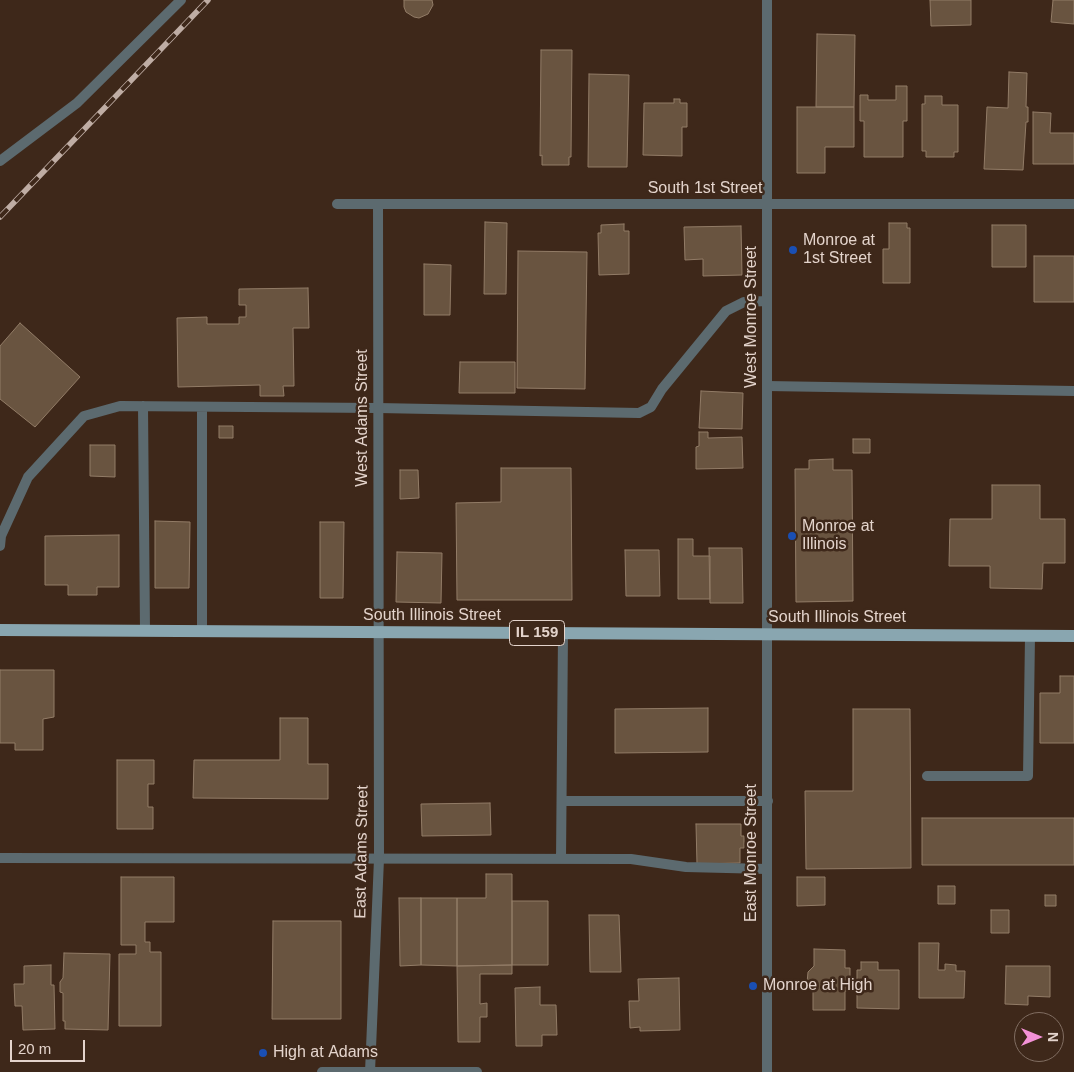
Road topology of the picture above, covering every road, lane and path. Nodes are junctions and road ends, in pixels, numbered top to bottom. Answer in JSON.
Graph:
{"nodes":[{"id":1,"x":181,"y":0,"type":"edge"},
{"id":2,"x":767,"y":0,"type":"edge"},
{"id":3,"x":0,"y":161,"type":"edge"},
{"id":4,"x":337,"y":204,"type":"dead end"},
{"id":5,"x":378,"y":204,"type":"junction"},
{"id":6,"x":767,"y":204,"type":"junction"},
{"id":7,"x":1074,"y":204,"type":"edge"},
{"id":8,"x":767,"y":301,"type":"junction"},
{"id":9,"x":767,"y":386,"type":"junction"},
{"id":10,"x":1074,"y":391,"type":"edge"},
{"id":11,"x":143,"y":406,"type":"junction"},
{"id":12,"x":202,"y":406,"type":"junction"},
{"id":13,"x":378,"y":408,"type":"junction"},
{"id":14,"x":0,"y":546,"type":"edge"},
{"id":15,"x":0,"y":630,"type":"edge"},
{"id":16,"x":145,"y":631,"type":"junction"},
{"id":17,"x":202,"y":631,"type":"junction"},
{"id":18,"x":378,"y":632,"type":"junction"},
{"id":19,"x":563,"y":633,"type":"junction"},
{"id":20,"x":767,"y":634,"type":"junction"},
{"id":21,"x":1030,"y":636,"type":"junction"},
{"id":22,"x":1074,"y":636,"type":"edge"},
{"id":23,"x":927,"y":776,"type":"dead end"},
{"id":24,"x":562,"y":801,"type":"junction"},
{"id":25,"x":768,"y":801,"type":"junction"},
{"id":26,"x":0,"y":858,"type":"edge"},
{"id":27,"x":379,"y":859,"type":"junction"},
{"id":28,"x":561,"y":859,"type":"junction"},
{"id":29,"x":767,"y":869,"type":"junction"},
{"id":30,"x":322,"y":1072,"type":"edge"},
{"id":31,"x":370,"y":1072,"type":"edge"},
{"id":32,"x":477,"y":1072,"type":"edge"},
{"id":33,"x":767,"y":1072,"type":"edge"}],
"edges":[{"from":1,"to":3,"type":"street"},
{"from":2,"to":6,"type":"street","name":"West Monroe Street"},
{"from":4,"to":5,"type":"street","name":"South 1st Street"},
{"from":5,"to":6,"type":"street","name":"South 1st Street"},
{"from":5,"to":13,"type":"street","name":"West Adams Street"},
{"from":6,"to":7,"type":"street","name":"South 1st Street"},
{"from":6,"to":8,"type":"street","name":"West Monroe Street"},
{"from":8,"to":9,"type":"street","name":"West Monroe Street"},
{"from":8,"to":13,"type":"street"},
{"from":9,"to":10,"type":"street"},
{"from":9,"to":20,"type":"street","name":"West Monroe Street"},
{"from":11,"to":12,"type":"street"},
{"from":11,"to":14,"type":"street"},
{"from":11,"to":16,"type":"street"},
{"from":12,"to":13,"type":"street"},
{"from":12,"to":17,"type":"street"},
{"from":13,"to":18,"type":"street","name":"West Adams Street"},
{"from":15,"to":16,"type":"main road","name":"South Illinois Street","number":"IL 159"},
{"from":16,"to":17,"type":"main road","name":"South Illinois Street","number":"IL 159"},
{"from":17,"to":18,"type":"main road","name":"South Illinois Street","number":"IL 159"},
{"from":18,"to":19,"type":"main road","name":"South Illinois Street","number":"IL 159"},
{"from":18,"to":27,"type":"street","name":"East Adams Street"},
{"from":19,"to":20,"type":"main road","name":"South Illinois Street","number":"IL 159"},
{"from":19,"to":24,"type":"street"},
{"from":20,"to":21,"type":"main road","name":"South Illinois Street","number":"IL 159"},
{"from":20,"to":25,"type":"street","name":"East Monroe Street"},
{"from":21,"to":22,"type":"main road","name":"South Illinois Street","number":"IL 159"},
{"from":21,"to":23,"type":"street"},
{"from":24,"to":25,"type":"street"},
{"from":24,"to":28,"type":"street"},
{"from":25,"to":29,"type":"street","name":"East Monroe Street"},
{"from":26,"to":27,"type":"street"},
{"from":27,"to":28,"type":"street"},
{"from":27,"to":31,"type":"street","name":"East Adams Street"},
{"from":28,"to":29,"type":"street"},
{"from":29,"to":33,"type":"street","name":"East Monroe Street"},
{"from":30,"to":31,"type":"street"},
{"from":31,"to":32,"type":"street"}]}
